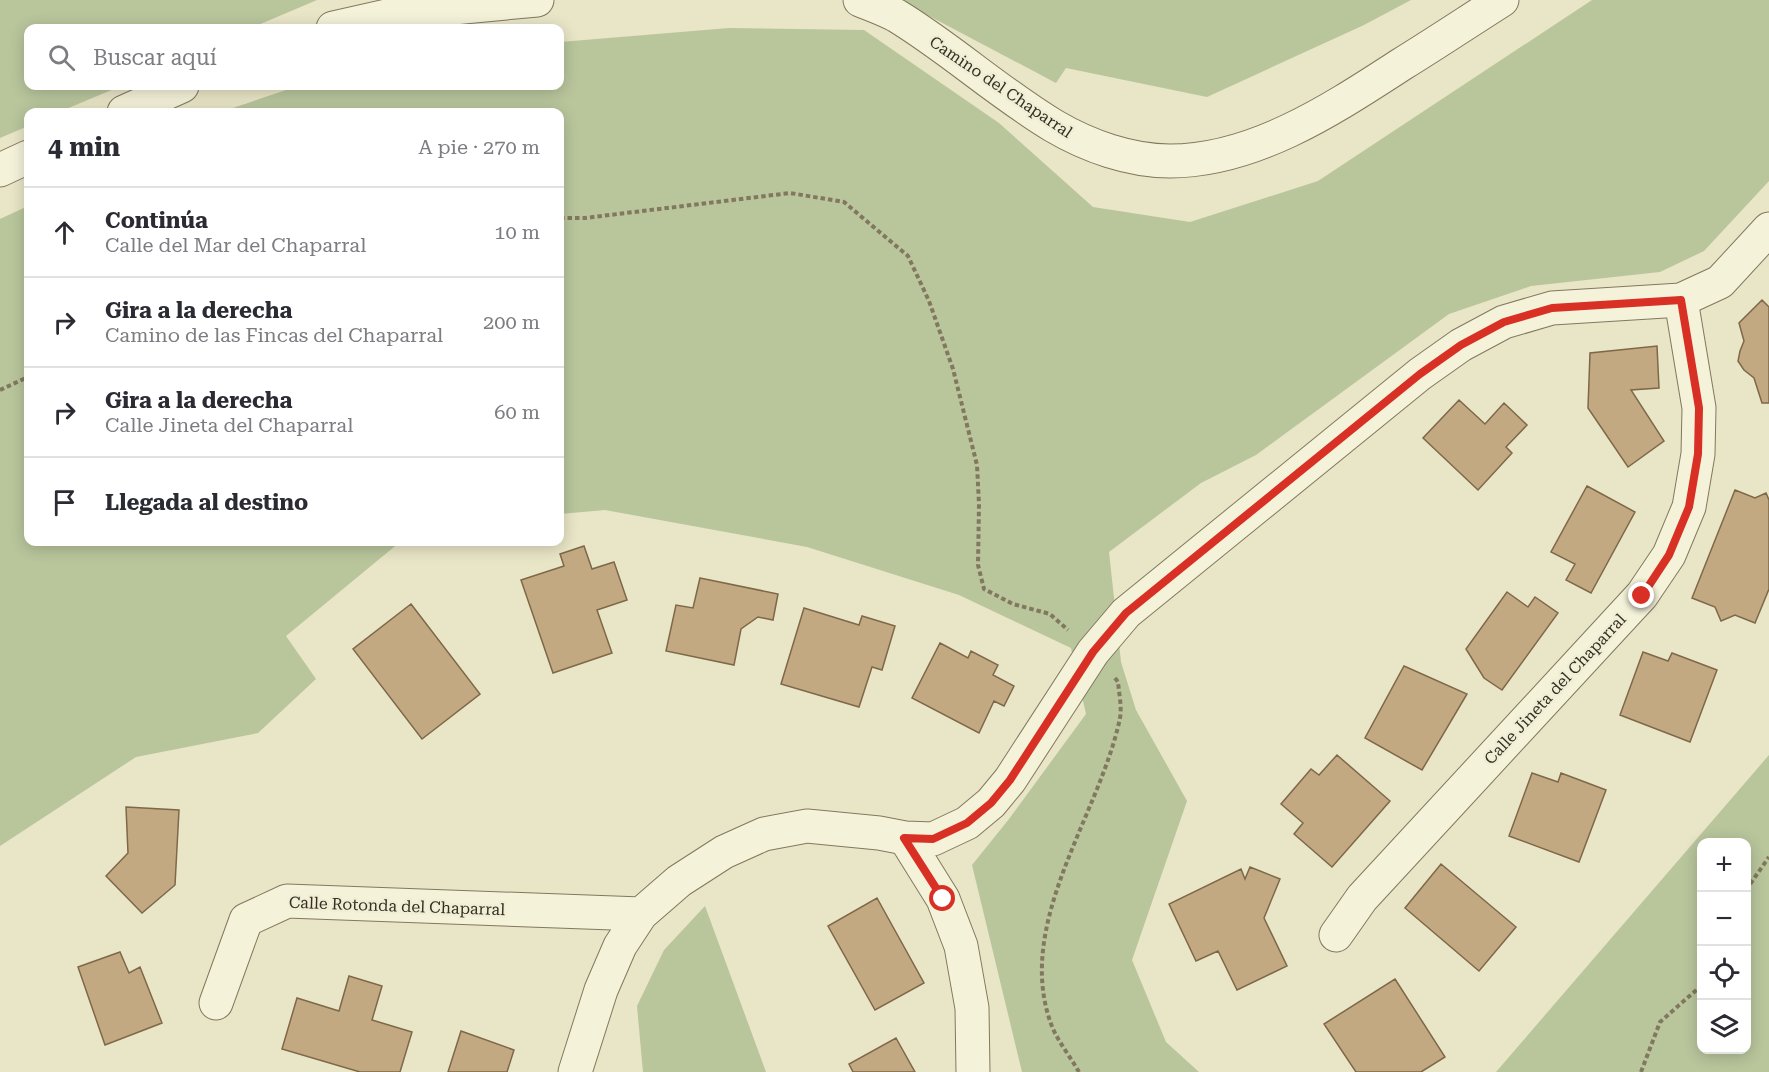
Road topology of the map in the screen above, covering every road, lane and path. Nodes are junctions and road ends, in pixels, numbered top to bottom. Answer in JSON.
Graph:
{"nodes":[{"id":1,"x":537,"y":0,"type":"edge"},
{"id":2,"x":860,"y":0,"type":"edge"},
{"id":3,"x":1502,"y":0,"type":"edge"},
{"id":4,"x":351,"y":24,"type":"edge"},
{"id":5,"x":173,"y":90,"type":"edge"},
{"id":6,"x":133,"y":108,"type":"edge"},
{"id":7,"x":24,"y":159,"type":"edge"},
{"id":8,"x":0,"y":170,"type":"edge"},
{"id":9,"x":564,"y":218,"type":"edge"},
{"id":10,"x":1769,"y":229,"type":"edge"},
{"id":11,"x":1681,"y":300,"type":"junction"},
{"id":12,"x":24,"y":379,"type":"edge"},
{"id":13,"x":0,"y":390,"type":"edge"},
{"id":14,"x":1093,"y":652,"type":"junction"},
{"id":15,"x":904,"y":838,"type":"junction"},
{"id":16,"x":1769,"y":857,"type":"edge"},
{"id":17,"x":1751,"y":883,"type":"edge"},
{"id":18,"x":641,"y":914,"type":"junction"},
{"id":19,"x":1336,"y":934,"type":"dead end"},
{"id":20,"x":1697,"y":989,"type":"edge"},
{"id":21,"x":216,"y":1003,"type":"dead end"},
{"id":22,"x":575,"y":1072,"type":"edge"},
{"id":23,"x":973,"y":1072,"type":"edge"},
{"id":24,"x":1079,"y":1072,"type":"edge"},
{"id":25,"x":1641,"y":1072,"type":"edge"}],
"edges":[{"from":1,"to":4,"type":"street"},
{"from":2,"to":3,"type":"street","name":"Camino del Chaparral"},
{"from":5,"to":6,"type":"street"},
{"from":7,"to":8,"type":"street"},
{"from":9,"to":14,"type":"path"},
{"from":10,"to":11,"type":"street"},
{"from":11,"to":14,"type":"street"},
{"from":11,"to":19,"type":"street","name":"Calle Jineta del Chaparral"},
{"from":12,"to":13,"type":"path"},
{"from":14,"to":15,"type":"street"},
{"from":14,"to":24,"type":"path"},
{"from":15,"to":18,"type":"street"},
{"from":15,"to":23,"type":"street"},
{"from":16,"to":17,"type":"path"},
{"from":18,"to":21,"type":"street","name":"Calle Rotonda del Chaparral"},
{"from":18,"to":22,"type":"street"},
{"from":20,"to":25,"type":"path"}]}
